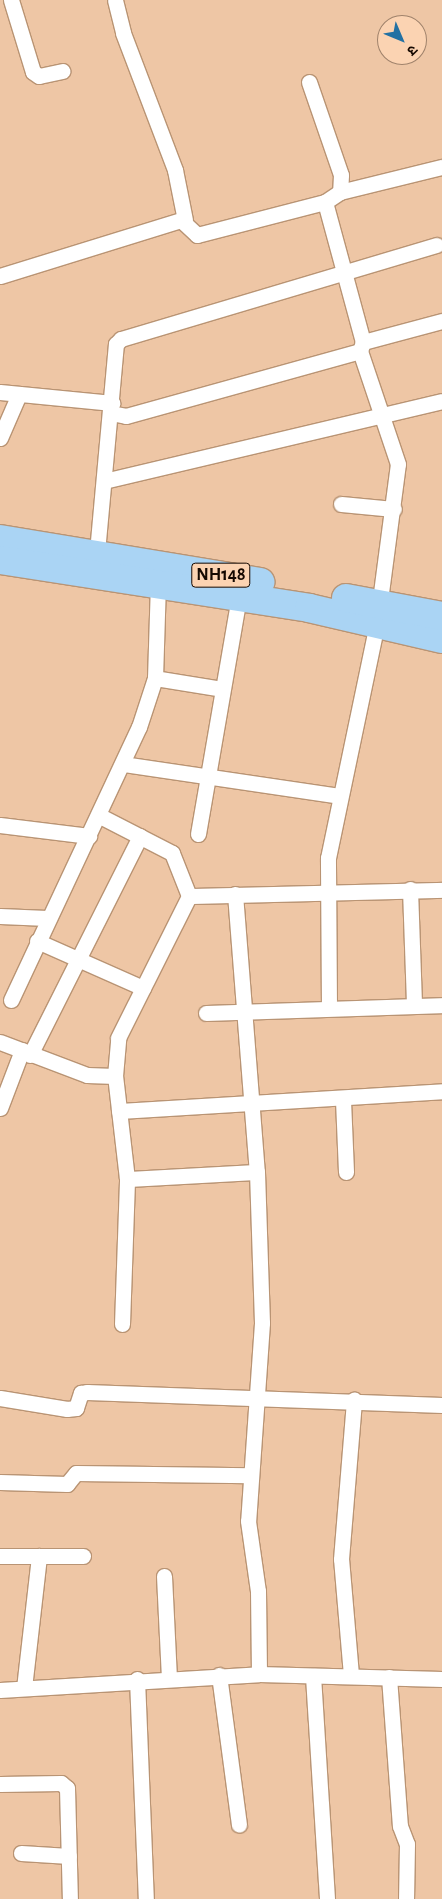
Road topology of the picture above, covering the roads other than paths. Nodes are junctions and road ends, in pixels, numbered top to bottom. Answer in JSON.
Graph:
{"nodes":[{"id":1,"x":11,"y":0,"type":"edge"},
{"id":2,"x":115,"y":0,"type":"edge"},
{"id":3,"x":62,"y":71,"type":"dead end"},
{"id":4,"x":309,"y":82,"type":"dead end"},
{"id":5,"x":442,"y":167,"type":"edge"},
{"id":6,"x":340,"y":192,"type":"junction"},
{"id":7,"x":325,"y":202,"type":"junction"},
{"id":8,"x":185,"y":220,"type":"junction"},
{"id":9,"x":436,"y":246,"type":"dead end"},
{"id":10,"x":346,"y":274,"type":"junction"},
{"id":11,"x":0,"y":276,"type":"edge"},
{"id":12,"x":442,"y":321,"type":"edge"},
{"id":13,"x":362,"y":346,"type":"junction"},
{"id":14,"x":0,"y":392,"type":"edge"},
{"id":15,"x":19,"y":394,"type":"junction"},
{"id":16,"x":442,"y":402,"type":"edge"},
{"id":17,"x":111,"y":408,"type":"junction"},
{"id":18,"x":383,"y":419,"type":"junction"},
{"id":19,"x":0,"y":438,"type":"edge"},
{"id":20,"x":104,"y":481,"type":"junction"},
{"id":21,"x":342,"y":504,"type":"dead end"},
{"id":22,"x":394,"y":509,"type":"junction"},
{"id":23,"x":0,"y":539,"type":"edge"},
{"id":24,"x":97,"y":552,"type":"junction"},
{"id":25,"x":0,"y":560,"type":"edge"},
{"id":26,"x":132,"y":569,"type":"junction"},
{"id":27,"x":158,"y":584,"type":"junction"},
{"id":28,"x":239,"y":597,"type":"junction"},
{"id":29,"x":378,"y":614,"type":"junction"},
{"id":30,"x":442,"y":616,"type":"edge"},
{"id":31,"x":442,"y":639,"type":"edge"},
{"id":32,"x":155,"y":678,"type":"junction"},
{"id":33,"x":222,"y":689,"type":"junction"},
{"id":34,"x":123,"y":764,"type":"junction"},
{"id":35,"x":209,"y":779,"type":"junction"},
{"id":36,"x":339,"y":796,"type":"junction"},
{"id":37,"x":100,"y":816,"type":"junction"},
{"id":38,"x":0,"y":825,"type":"edge"},
{"id":39,"x":198,"y":834,"type":"dead end"},
{"id":40,"x":89,"y":836,"type":"junction"},
{"id":41,"x":140,"y":836,"type":"junction"},
{"id":42,"x":410,"y":890,"type":"junction"},
{"id":43,"x":442,"y":890,"type":"edge"},
{"id":44,"x":327,"y":891,"type":"junction"},
{"id":45,"x":235,"y":894,"type":"junction"},
{"id":46,"x":189,"y":896,"type":"junction"},
{"id":47,"x":0,"y":916,"type":"edge"},
{"id":48,"x":47,"y":918,"type":"junction"},
{"id":49,"x":37,"y":941,"type":"junction"},
{"id":50,"x":76,"y":959,"type":"junction"},
{"id":51,"x":143,"y":988,"type":"junction"},
{"id":52,"x":12,"y":1000,"type":"dead end"},
{"id":53,"x":414,"y":1004,"type":"junction"},
{"id":54,"x":442,"y":1005,"type":"edge"},
{"id":55,"x":329,"y":1008,"type":"junction"},
{"id":56,"x":206,"y":1012,"type":"dead end"},
{"id":57,"x":244,"y":1012,"type":"junction"},
{"id":58,"x":0,"y":1042,"type":"edge"},
{"id":59,"x":26,"y":1053,"type":"junction"},
{"id":60,"x":115,"y":1076,"type":"junction"},
{"id":61,"x":442,"y":1091,"type":"edge"},
{"id":62,"x":250,"y":1100,"type":"junction"},
{"id":63,"x":343,"y":1100,"type":"junction"},
{"id":64,"x":0,"y":1108,"type":"edge"},
{"id":65,"x":119,"y":1111,"type":"junction"},
{"id":66,"x":257,"y":1172,"type":"junction"},
{"id":67,"x":346,"y":1172,"type":"dead end"},
{"id":68,"x":127,"y":1179,"type":"junction"},
{"id":69,"x":122,"y":1324,"type":"dead end"},
{"id":70,"x":0,"y":1398,"type":"edge"},
{"id":71,"x":260,"y":1399,"type":"junction"},
{"id":72,"x":354,"y":1400,"type":"junction"},
{"id":73,"x":442,"y":1405,"type":"edge"},
{"id":74,"x":250,"y":1475,"type":"junction"},
{"id":75,"x":0,"y":1482,"type":"edge"},
{"id":76,"x":0,"y":1556,"type":"edge"},
{"id":77,"x":40,"y":1556,"type":"junction"},
{"id":78,"x":83,"y":1556,"type":"dead end"},
{"id":79,"x":164,"y":1576,"type":"dead end"},
{"id":80,"x":259,"y":1674,"type":"junction"},
{"id":81,"x":219,"y":1675,"type":"junction"},
{"id":82,"x":351,"y":1675,"type":"junction"},
{"id":83,"x":313,"y":1676,"type":"junction"},
{"id":84,"x":168,"y":1677,"type":"junction"},
{"id":85,"x":389,"y":1677,"type":"junction"},
{"id":86,"x":137,"y":1679,"type":"junction"},
{"id":87,"x":442,"y":1679,"type":"edge"},
{"id":88,"x":24,"y":1688,"type":"junction"},
{"id":89,"x":0,"y":1690,"type":"edge"},
{"id":90,"x":0,"y":1784,"type":"edge"},
{"id":91,"x":238,"y":1826,"type":"dead end"},
{"id":92,"x":21,"y":1853,"type":"dead end"},
{"id":93,"x":69,"y":1856,"type":"junction"},
{"id":94,"x":70,"y":1899,"type":"edge"},
{"id":95,"x":146,"y":1899,"type":"edge"},
{"id":96,"x":327,"y":1899,"type":"edge"},
{"id":97,"x":406,"y":1899,"type":"edge"}],
"edges":[{"from":1,"to":3,"type":"street"},
{"from":2,"to":8,"type":"street"},
{"from":4,"to":6,"type":"street"},
{"from":5,"to":6,"type":"street"},
{"from":6,"to":7,"type":"street"},
{"from":7,"to":8,"type":"street"},
{"from":7,"to":10,"type":"street"},
{"from":8,"to":11,"type":"street"},
{"from":9,"to":10,"type":"street"},
{"from":10,"to":13,"type":"street"},
{"from":10,"to":17,"type":"street"},
{"from":12,"to":13,"type":"street"},
{"from":13,"to":17,"type":"street"},
{"from":13,"to":18,"type":"street"},
{"from":14,"to":15,"type":"street"},
{"from":15,"to":17,"type":"street"},
{"from":15,"to":19,"type":"street"},
{"from":16,"to":18,"type":"street"},
{"from":17,"to":20,"type":"street"},
{"from":18,"to":20,"type":"street"},
{"from":18,"to":22,"type":"street"},
{"from":20,"to":24,"type":"street"},
{"from":21,"to":22,"type":"street"},
{"from":22,"to":29,"type":"street"},
{"from":23,"to":24,"type":"highway","number":"NH148"},
{"from":24,"to":26,"type":"highway","number":"NH148"},
{"from":25,"to":26,"type":"highway","number":"NH148"},
{"from":26,"to":27,"type":"highway","number":"NH148"},
{"from":26,"to":29,"type":"highway","number":"NH148"},
{"from":27,"to":28,"type":"highway","number":"NH148"},
{"from":27,"to":32,"type":"street"},
{"from":28,"to":29,"type":"highway","number":"NH148"},
{"from":28,"to":33,"type":"street"},
{"from":29,"to":30,"type":"highway","number":"NH148"},
{"from":29,"to":31,"type":"highway","number":"NH148"},
{"from":29,"to":36,"type":"street"},
{"from":32,"to":33,"type":"street"},
{"from":32,"to":34,"type":"street"},
{"from":33,"to":35,"type":"street"},
{"from":34,"to":35,"type":"street"},
{"from":34,"to":37,"type":"street"},
{"from":35,"to":36,"type":"street"},
{"from":35,"to":39,"type":"street"},
{"from":36,"to":44,"type":"street"},
{"from":37,"to":40,"type":"street"},
{"from":37,"to":41,"type":"street"},
{"from":38,"to":40,"type":"street"},
{"from":40,"to":48,"type":"street"},
{"from":41,"to":46,"type":"street"},
{"from":41,"to":50,"type":"street"},
{"from":42,"to":43,"type":"street"},
{"from":42,"to":44,"type":"street"},
{"from":42,"to":53,"type":"street"},
{"from":44,"to":45,"type":"street"},
{"from":44,"to":55,"type":"street"},
{"from":45,"to":46,"type":"street"},
{"from":45,"to":57,"type":"street"},
{"from":46,"to":51,"type":"street"},
{"from":47,"to":48,"type":"street"},
{"from":48,"to":49,"type":"street"},
{"from":49,"to":50,"type":"street"},
{"from":49,"to":52,"type":"street"},
{"from":50,"to":51,"type":"street"},
{"from":50,"to":59,"type":"street"},
{"from":51,"to":60,"type":"street"},
{"from":53,"to":54,"type":"street"},
{"from":53,"to":55,"type":"street"},
{"from":55,"to":57,"type":"street"},
{"from":56,"to":57,"type":"street"},
{"from":57,"to":62,"type":"street"},
{"from":58,"to":59,"type":"street"},
{"from":59,"to":60,"type":"street"},
{"from":59,"to":64,"type":"street"},
{"from":60,"to":65,"type":"street"},
{"from":61,"to":63,"type":"street"},
{"from":62,"to":63,"type":"street"},
{"from":62,"to":65,"type":"street"},
{"from":62,"to":66,"type":"street"},
{"from":63,"to":67,"type":"street"},
{"from":65,"to":68,"type":"street"},
{"from":66,"to":68,"type":"street"},
{"from":66,"to":71,"type":"street"},
{"from":68,"to":69,"type":"street"},
{"from":70,"to":71,"type":"street"},
{"from":71,"to":72,"type":"street"},
{"from":71,"to":74,"type":"street"},
{"from":72,"to":73,"type":"street"},
{"from":72,"to":82,"type":"street"},
{"from":74,"to":75,"type":"street"},
{"from":74,"to":80,"type":"street"},
{"from":76,"to":77,"type":"street"},
{"from":77,"to":78,"type":"street"},
{"from":77,"to":88,"type":"street"},
{"from":79,"to":84,"type":"street"},
{"from":80,"to":81,"type":"street"},
{"from":80,"to":83,"type":"street"},
{"from":81,"to":84,"type":"street"},
{"from":81,"to":91,"type":"street"},
{"from":82,"to":83,"type":"street"},
{"from":82,"to":85,"type":"street"},
{"from":83,"to":96,"type":"street"},
{"from":84,"to":86,"type":"street"},
{"from":85,"to":87,"type":"street"},
{"from":85,"to":97,"type":"street"},
{"from":86,"to":88,"type":"street"},
{"from":86,"to":95,"type":"street"},
{"from":88,"to":89,"type":"street"},
{"from":90,"to":93,"type":"street"},
{"from":92,"to":93,"type":"street"},
{"from":93,"to":94,"type":"street"}]}
